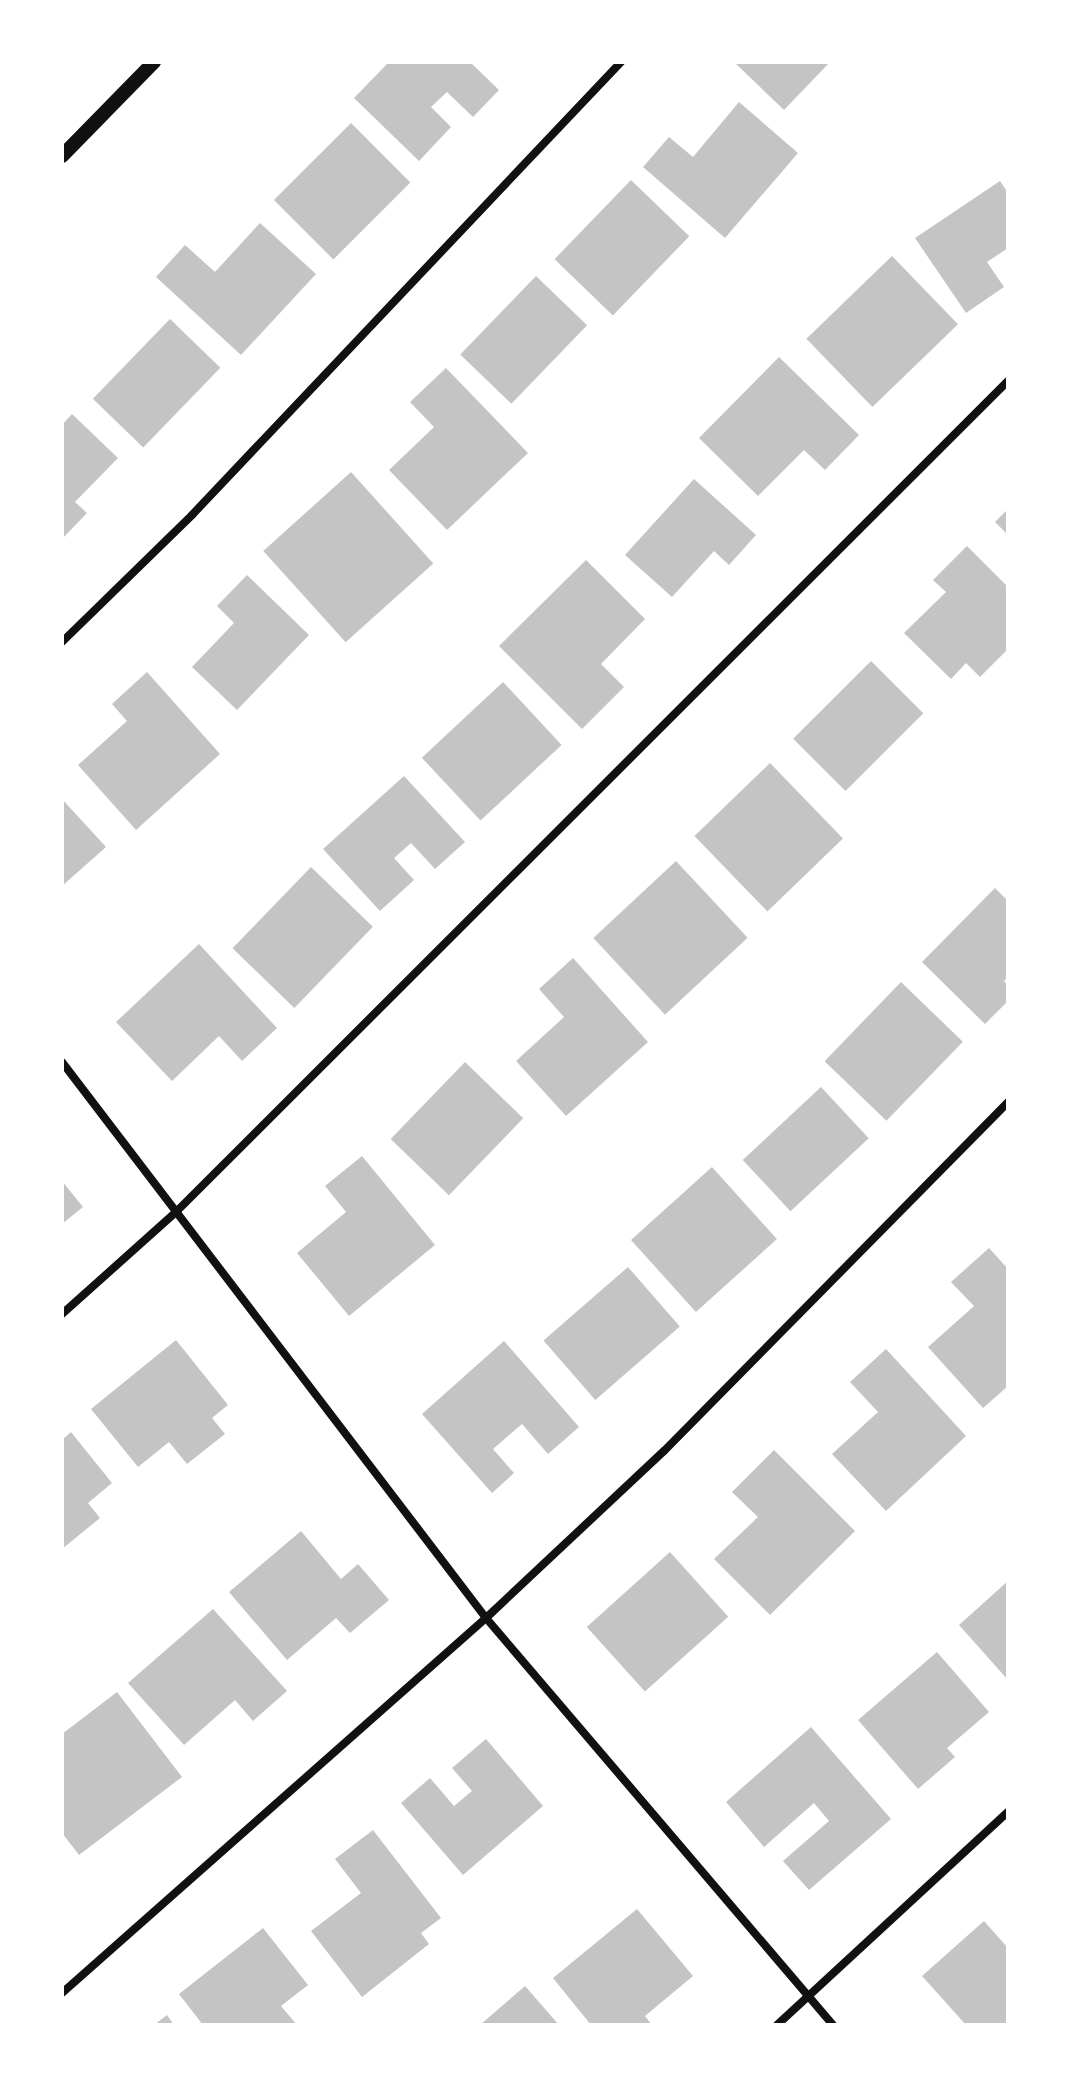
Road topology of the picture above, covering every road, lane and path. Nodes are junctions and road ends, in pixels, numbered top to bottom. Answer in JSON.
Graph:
{"nodes":[{"id":1,"x":154,"y":62,"type":"edge"},
{"id":2,"x":621,"y":62,"type":"edge"},
{"id":3,"x":62,"y":156,"type":"edge"},
{"id":4,"x":1008,"y":381,"type":"edge"},
{"id":5,"x":62,"y":642,"type":"edge"},
{"id":6,"x":62,"y":1062,"type":"edge"},
{"id":7,"x":1008,"y":1102,"type":"edge"},
{"id":8,"x":177,"y":1211,"type":"junction"},
{"id":9,"x":62,"y":1314,"type":"edge"},
{"id":10,"x":486,"y":1618,"type":"junction"},
{"id":11,"x":1008,"y":1812,"type":"edge"},
{"id":12,"x":62,"y":1993,"type":"edge"},
{"id":13,"x":810,"y":1996,"type":"junction"},
{"id":14,"x":777,"y":2025,"type":"edge"},
{"id":15,"x":833,"y":2025,"type":"edge"}],
"edges":[{"from":1,"to":3,"type":"street"},
{"from":2,"to":5,"type":"street"},
{"from":4,"to":8,"type":"street"},
{"from":6,"to":8,"type":"street"},
{"from":7,"to":10,"type":"street"},
{"from":8,"to":9,"type":"street"},
{"from":8,"to":10,"type":"street"},
{"from":10,"to":12,"type":"street"},
{"from":10,"to":13,"type":"street"},
{"from":11,"to":13,"type":"street"},
{"from":13,"to":14,"type":"street"},
{"from":13,"to":15,"type":"street"}]}
